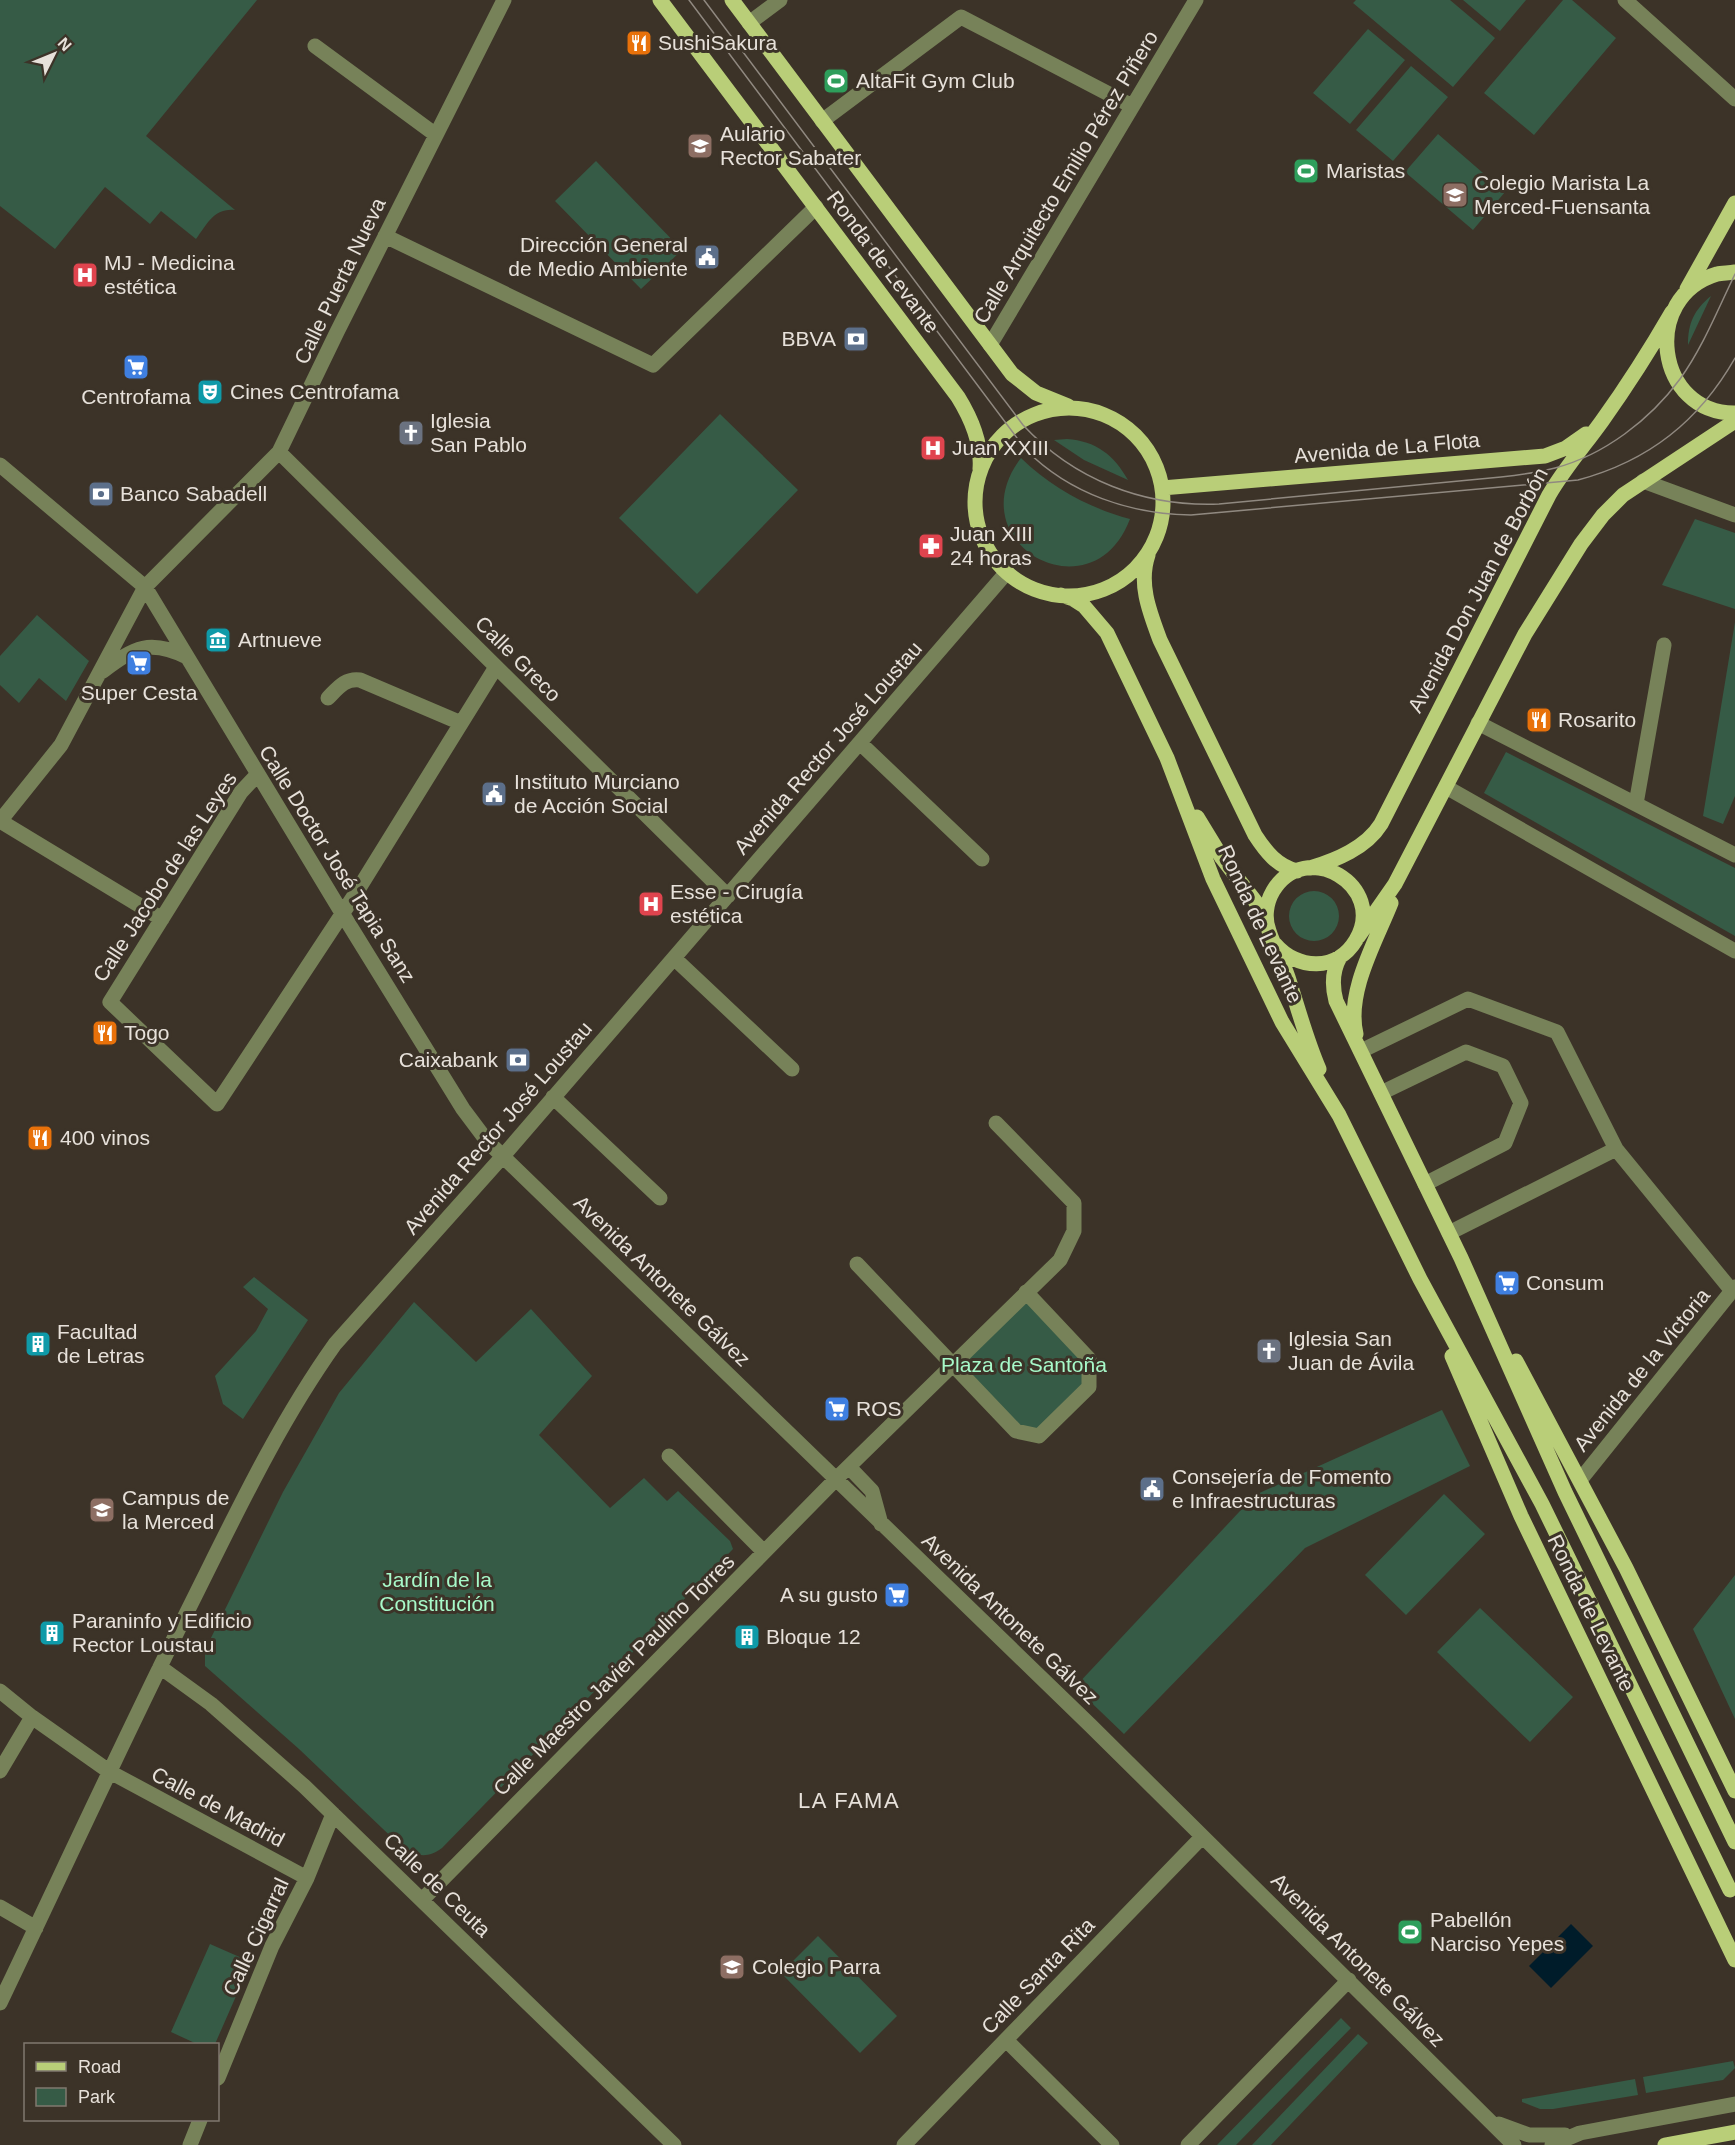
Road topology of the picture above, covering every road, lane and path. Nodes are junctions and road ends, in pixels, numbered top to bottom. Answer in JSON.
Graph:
{"nodes":[{"id":1,"x":504,"y":0,"type":"edge"},
{"id":2,"x":660,"y":0,"type":"edge"},
{"id":3,"x":732,"y":0,"type":"edge"},
{"id":4,"x":780,"y":0,"type":"edge"},
{"id":5,"x":1196,"y":0,"type":"edge"},
{"id":6,"x":1625,"y":0,"type":"edge"},
{"id":7,"x":749,"y":23,"type":"junction"},
{"id":8,"x":315,"y":45,"type":"dead end"},
{"id":9,"x":1735,"y":99,"type":"edge"},
{"id":10,"x":1132,"y":106,"type":"junction"},
{"id":11,"x":822,"y":121,"type":"junction"},
{"id":12,"x":436,"y":135,"type":"junction"},
{"id":13,"x":1735,"y":203,"type":"edge"},
{"id":14,"x":816,"y":207,"type":"junction"},
{"id":15,"x":386,"y":236,"type":"junction"},
{"id":16,"x":1735,"y":272,"type":"edge"},
{"id":17,"x":1684,"y":295,"type":"junction"},
{"id":18,"x":1672,"y":312,"type":"junction"},
{"id":19,"x":990,"y":345,"type":"junction"},
{"id":20,"x":1077,"y":408,"type":"junction"},
{"id":21,"x":1735,"y":413,"type":"edge"},
{"id":22,"x":1604,"y":419,"type":"junction"},
{"id":23,"x":1735,"y":421,"type":"edge"},
{"id":24,"x":279,"y":452,"type":"junction"},
{"id":25,"x":0,"y":465,"type":"edge"},
{"id":26,"x":979,"y":475,"type":"junction"},
{"id":27,"x":1643,"y":481,"type":"junction"},
{"id":28,"x":1162,"y":488,"type":"junction"},
{"id":29,"x":1735,"y":515,"type":"edge"},
{"id":30,"x":1150,"y":549,"type":"junction"},
{"id":31,"x":1007,"y":572,"type":"junction"},
{"id":32,"x":145,"y":587,"type":"junction"},
{"id":33,"x":1061,"y":595,"type":"junction"},
{"id":34,"x":1664,"y":645,"type":"dead end"},
{"id":35,"x":187,"y":657,"type":"junction"},
{"id":36,"x":496,"y":667,"type":"junction"},
{"id":37,"x":99,"y":674,"type":"junction"},
{"id":38,"x":328,"y":698,"type":"dead end"},
{"id":39,"x":461,"y":723,"type":"junction"},
{"id":40,"x":1478,"y":723,"type":"junction"},
{"id":41,"x":860,"y":743,"type":"junction"},
{"id":42,"x":1167,"y":758,"type":"junction"},
{"id":43,"x":257,"y":775,"type":"junction"},
{"id":44,"x":1446,"y":787,"type":"junction"},
{"id":45,"x":1636,"y":804,"type":"junction"},
{"id":46,"x":0,"y":821,"type":"edge"},
{"id":47,"x":1412,"y":853,"type":"junction"},
{"id":48,"x":1735,"y":855,"type":"edge"},
{"id":49,"x":982,"y":859,"type":"dead end"},
{"id":50,"x":1304,"y":869,"type":"junction"},
{"id":51,"x":728,"y":896,"type":"junction"},
{"id":52,"x":342,"y":913,"type":"junction"},
{"id":53,"x":162,"y":919,"type":"junction"},
{"id":54,"x":1266,"y":920,"type":"junction"},
{"id":55,"x":1358,"y":938,"type":"junction"},
{"id":56,"x":1275,"y":944,"type":"junction"},
{"id":57,"x":1735,"y":951,"type":"edge"},
{"id":58,"x":1340,"y":957,"type":"junction"},
{"id":59,"x":674,"y":958,"type":"junction"},
{"id":60,"x":1361,"y":1051,"type":"junction"},
{"id":61,"x":792,"y":1069,"type":"dead end"},
{"id":62,"x":1381,"y":1093,"type":"junction"},
{"id":63,"x":553,"y":1097,"type":"junction"},
{"id":64,"x":1339,"y":1115,"type":"junction"},
{"id":65,"x":996,"y":1123,"type":"dead end"},
{"id":66,"x":1616,"y":1149,"type":"junction"},
{"id":67,"x":503,"y":1156,"type":"junction"},
{"id":68,"x":1425,"y":1184,"type":"junction"},
{"id":69,"x":660,"y":1198,"type":"dead end"},
{"id":70,"x":1449,"y":1233,"type":"junction"},
{"id":71,"x":1461,"y":1258,"type":"junction"},
{"id":72,"x":857,"y":1264,"type":"dead end"},
{"id":73,"x":1420,"y":1279,"type":"junction"},
{"id":74,"x":1733,"y":1289,"type":"edge"},
{"id":75,"x":1026,"y":1292,"type":"junction"},
{"id":76,"x":953,"y":1364,"type":"junction"},
{"id":77,"x":669,"y":1456,"type":"dead end"},
{"id":78,"x":849,"y":1467,"type":"junction"},
{"id":79,"x":1581,"y":1479,"type":"junction"},
{"id":80,"x":835,"y":1480,"type":"junction"},
{"id":81,"x":881,"y":1524,"type":"junction"},
{"id":82,"x":765,"y":1552,"type":"junction"},
{"id":83,"x":160,"y":1667,"type":"junction"},
{"id":84,"x":0,"y":1691,"type":"edge"},
{"id":85,"x":32,"y":1717,"type":"junction"},
{"id":86,"x":0,"y":1771,"type":"edge"},
{"id":87,"x":110,"y":1772,"type":"junction"},
{"id":88,"x":1735,"y":1791,"type":"edge"},
{"id":89,"x":333,"y":1815,"type":"junction"},
{"id":90,"x":1202,"y":1837,"type":"junction"},
{"id":91,"x":1735,"y":1842,"type":"edge"},
{"id":92,"x":306,"y":1878,"type":"junction"},
{"id":93,"x":1730,"y":1890,"type":"dead end"},
{"id":94,"x":422,"y":1900,"type":"junction"},
{"id":95,"x":0,"y":1907,"type":"edge"},
{"id":96,"x":36,"y":1928,"type":"junction"},
{"id":97,"x":1735,"y":1960,"type":"edge"},
{"id":98,"x":1349,"y":1980,"type":"junction"},
{"id":99,"x":0,"y":2003,"type":"edge"},
{"id":100,"x":1006,"y":2040,"type":"junction"},
{"id":101,"x":219,"y":2076,"type":"edge"},
{"id":102,"x":1735,"y":2104,"type":"edge"},
{"id":103,"x":1486,"y":2116,"type":"junction"},
{"id":104,"x":200,"y":2121,"type":"edge"},
{"id":105,"x":1735,"y":2132,"type":"edge"},
{"id":106,"x":1580,"y":2133,"type":"junction"},
{"id":107,"x":190,"y":2145,"type":"edge"},
{"id":108,"x":674,"y":2145,"type":"edge"},
{"id":109,"x":904,"y":2145,"type":"edge"},
{"id":110,"x":1112,"y":2145,"type":"edge"},
{"id":111,"x":1188,"y":2145,"type":"edge"},
{"id":112,"x":1514,"y":2145,"type":"edge"},
{"id":113,"x":1552,"y":2145,"type":"edge"},
{"id":114,"x":1665,"y":2145,"type":"edge"}],
"edges":[{"from":1,"to":12,"type":"street","name":"Calle Puerta Nueva"},
{"from":2,"to":14,"type":"main road","name":"Ronda de Levante"},
{"from":3,"to":7,"type":"main road","name":"Ronda de Levante"},
{"from":4,"to":7,"type":"street"},
{"from":5,"to":10,"type":"street","name":"Calle Arquitecto Emilio Pérez Piñero"},
{"from":6,"to":9,"type":"street"},
{"from":7,"to":11,"type":"main road","name":"Ronda de Levante"},
{"from":8,"to":12,"type":"street"},
{"from":10,"to":11,"type":"street"},
{"from":10,"to":19,"type":"street","name":"Calle Arquitecto Emilio Pérez Piñero"},
{"from":11,"to":19,"type":"main road","name":"Ronda de Levante"},
{"from":12,"to":15,"type":"street","name":"Calle Puerta Nueva"},
{"from":13,"to":17,"type":"main road"},
{"from":14,"to":15,"type":"street"},
{"from":14,"to":26,"type":"main road","name":"Ronda de Levante"},
{"from":15,"to":24,"type":"street","name":"Calle Puerta Nueva"},
{"from":16,"to":17,"type":"main road"},
{"from":17,"to":18,"type":"main road","name":"Avenida Don Juan de Borbón"},
{"from":18,"to":21,"type":"main road"},
{"from":18,"to":22,"type":"main road","name":"Avenida Don Juan de Borbón"},
{"from":19,"to":20,"type":"main road","name":"Ronda de Levante"},
{"from":20,"to":26,"type":"main road"},
{"from":20,"to":28,"type":"main road"},
{"from":22,"to":28,"type":"main road","name":"Avenida de La Flota"},
{"from":22,"to":50,"type":"main road","name":"Avenida Don Juan de Borbón"},
{"from":23,"to":27,"type":"main road"},
{"from":24,"to":32,"type":"street","name":"Calle Puerta Nueva"},
{"from":24,"to":36,"type":"street","name":"Calle Greco"},
{"from":25,"to":32,"type":"street","name":"Calle Doctor José Tapia Sanz"},
{"from":26,"to":31,"type":"main road"},
{"from":27,"to":29,"type":"street"},
{"from":27,"to":40,"type":"main road"},
{"from":28,"to":30,"type":"main road"},
{"from":30,"to":33,"type":"main road"},
{"from":30,"to":50,"type":"main road","name":"Ronda de Levante"},
{"from":31,"to":33,"type":"main road"},
{"from":31,"to":41,"type":"street","name":"Avenida Rector José Loustau"},
{"from":32,"to":35,"type":"street","name":"Calle Doctor José Tapia Sanz"},
{"from":32,"to":37,"type":"street","name":"Calle Puerta Nueva"},
{"from":33,"to":42,"type":"main road","name":"Ronda de Levante"},
{"from":34,"to":45,"type":"street"},
{"from":35,"to":37,"type":"street","name":"Calle Puerta Nueva"},
{"from":35,"to":43,"type":"street","name":"Calle Doctor José Tapia Sanz"},
{"from":36,"to":39,"type":"street"},
{"from":36,"to":51,"type":"street","name":"Calle Greco"},
{"from":37,"to":46,"type":"street","name":"Calle Puerta Nueva"},
{"from":38,"to":39,"type":"street"},
{"from":39,"to":52,"type":"street"},
{"from":40,"to":44,"type":"main road"},
{"from":40,"to":45,"type":"street"},
{"from":41,"to":49,"type":"street"},
{"from":41,"to":51,"type":"street","name":"Avenida Rector José Loustau"},
{"from":42,"to":54,"type":"main road"},
{"from":42,"to":64,"type":"main road","name":"Ronda de Levante"},
{"from":43,"to":52,"type":"street","name":"Calle Doctor José Tapia Sanz"},
{"from":43,"to":53,"type":"street","name":"Calle Jacobo de las Leyes"},
{"from":44,"to":47,"type":"main road"},
{"from":44,"to":57,"type":"street"},
{"from":45,"to":48,"type":"street"},
{"from":46,"to":53,"type":"street"},
{"from":47,"to":55,"type":"main road"},
{"from":47,"to":60,"type":"main road"},
{"from":50,"to":54,"type":"main road"},
{"from":50,"to":55,"type":"main road"},
{"from":51,"to":59,"type":"street","name":"Avenida Rector José Loustau"},
{"from":52,"to":53,"type":"street","name":"Calle Jacobo de las Leyes"},
{"from":52,"to":67,"type":"street","name":"Calle Doctor José Tapia Sanz"},
{"from":54,"to":56,"type":"main road"},
{"from":55,"to":58,"type":"main road"},
{"from":56,"to":58,"type":"main road"},
{"from":56,"to":64,"type":"main road"},
{"from":58,"to":60,"type":"main road","name":"Ronda de Levante"},
{"from":59,"to":61,"type":"street"},
{"from":59,"to":63,"type":"street","name":"Avenida Rector José Loustau"},
{"from":60,"to":62,"type":"main road","name":"Ronda de Levante"},
{"from":60,"to":66,"type":"street"},
{"from":62,"to":68,"type":"main road","name":"Ronda de Levante"},
{"from":62,"to":68,"type":"street"},
{"from":63,"to":67,"type":"street","name":"Avenida Rector José Loustau"},
{"from":63,"to":69,"type":"street"},
{"from":64,"to":73,"type":"main road","name":"Ronda de Levante"},
{"from":65,"to":75,"type":"street"},
{"from":66,"to":70,"type":"street"},
{"from":66,"to":74,"type":"street"},
{"from":67,"to":80,"type":"street","name":"Avenida Antonete Gálvez"},
{"from":67,"to":83,"type":"street","name":"Avenida Rector José Loustau"},
{"from":68,"to":70,"type":"main road","name":"Ronda de Levante"},
{"from":70,"to":71,"type":"main road","name":"Ronda de Levante"},
{"from":71,"to":79,"type":"main road","name":"Ronda de Levante"},
{"from":71,"to":91,"type":"main road","name":"Ronda de Levante"},
{"from":72,"to":76,"type":"street"},
{"from":73,"to":93,"type":"main road","name":"Ronda de Levante"},
{"from":73,"to":97,"type":"main road","name":"Ronda de Levante"},
{"from":74,"to":79,"type":"street","name":"Avenida de la Victoria"},
{"from":75,"to":76,"type":"street"},
{"from":75,"to":76,"type":"street"},
{"from":76,"to":78,"type":"street"},
{"from":77,"to":82,"type":"street"},
{"from":78,"to":80,"type":"street"},
{"from":78,"to":81,"type":"street"},
{"from":79,"to":88,"type":"main road","name":"Ronda de Levante"},
{"from":80,"to":81,"type":"street","name":"Avenida Antonete Gálvez"},
{"from":80,"to":82,"type":"street","name":"Calle Maestro Javier Paulino Torres"},
{"from":81,"to":90,"type":"street","name":"Avenida Antonete Gálvez"},
{"from":82,"to":94,"type":"street","name":"Calle Maestro Javier Paulino Torres"},
{"from":83,"to":87,"type":"street","name":"Avenida Rector José Loustau"},
{"from":83,"to":89,"type":"street","name":"Calle de Ceuta"},
{"from":84,"to":85,"type":"street","name":"Calle de Madrid"},
{"from":85,"to":86,"type":"street"},
{"from":85,"to":87,"type":"street","name":"Calle de Madrid"},
{"from":87,"to":92,"type":"street","name":"Calle de Madrid"},
{"from":87,"to":96,"type":"street","name":"Avenida Rector José Loustau"},
{"from":89,"to":92,"type":"street","name":"Calle Cigarral"},
{"from":89,"to":94,"type":"street","name":"Calle de Ceuta"},
{"from":90,"to":98,"type":"street","name":"Avenida Antonete Gálvez"},
{"from":90,"to":100,"type":"street","name":"Calle Santa Rita"},
{"from":92,"to":101,"type":"street","name":"Calle Cigarral"},
{"from":94,"to":108,"type":"street","name":"Calle de Ceuta"},
{"from":95,"to":96,"type":"street"},
{"from":96,"to":99,"type":"street","name":"Avenida Rector José Loustau"},
{"from":98,"to":103,"type":"street","name":"Avenida Antonete Gálvez"},
{"from":98,"to":111,"type":"street"},
{"from":100,"to":109,"type":"street","name":"Calle Santa Rita"},
{"from":100,"to":110,"type":"street"},
{"from":102,"to":106,"type":"street"},
{"from":103,"to":106,"type":"street","name":"Avenida Antonete Gálvez"},
{"from":103,"to":112,"type":"street","name":"Avenida Antonete Gálvez"},
{"from":104,"to":107,"type":"street"},
{"from":105,"to":114,"type":"main road"},
{"from":106,"to":113,"type":"street"}]}
